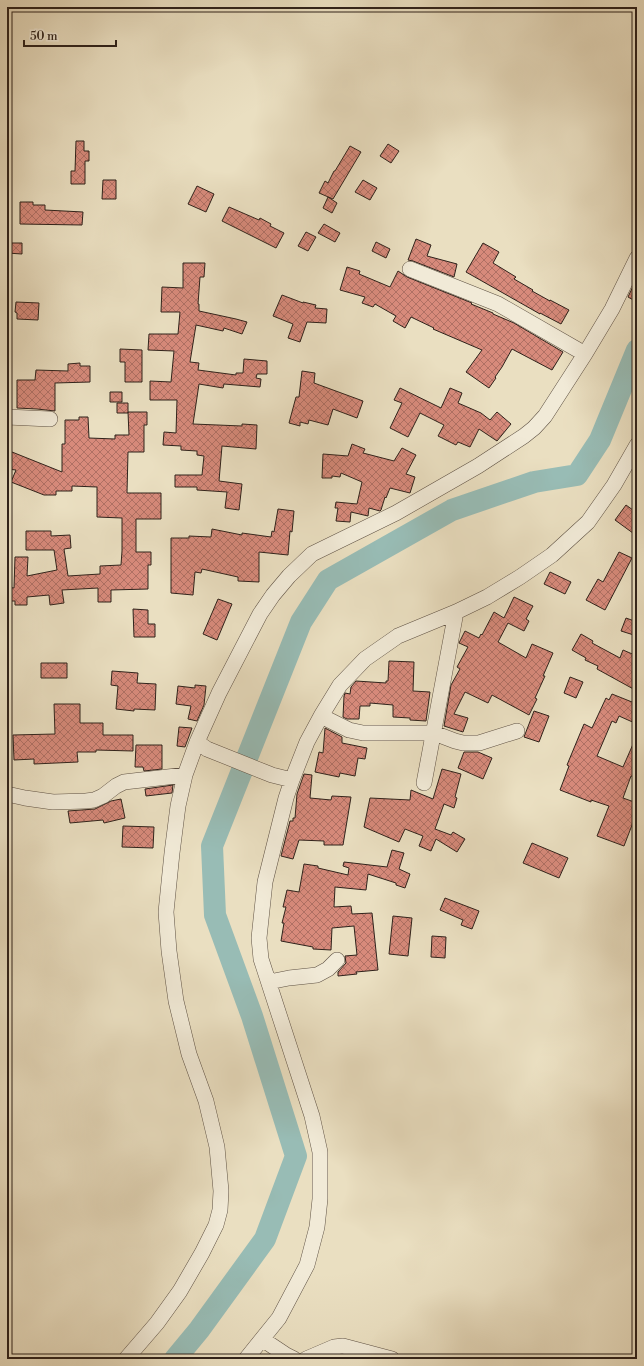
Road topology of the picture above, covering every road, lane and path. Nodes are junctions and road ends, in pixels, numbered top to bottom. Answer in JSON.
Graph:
{"nodes":[{"id":1,"x":637,"y":258,"type":"edge"},
{"id":2,"x":410,"y":269,"type":"dead end"},
{"id":3,"x":585,"y":354,"type":"junction"},
{"id":4,"x":7,"y":417,"type":"edge"},
{"id":5,"x":50,"y":419,"type":"dead end"},
{"id":6,"x":637,"y":445,"type":"edge"},
{"id":7,"x":456,"y":612,"type":"junction"},
{"id":8,"x":321,"y":716,"type":"junction"},
{"id":9,"x":517,"y":731,"type":"dead end"},
{"id":10,"x":434,"y":733,"type":"junction"},
{"id":11,"x":202,"y":746,"type":"junction"},
{"id":12,"x":185,"y":776,"type":"junction"},
{"id":13,"x":292,"y":780,"type":"junction"},
{"id":14,"x":424,"y":783,"type":"dead end"},
{"id":15,"x":7,"y":794,"type":"edge"},
{"id":16,"x":337,"y":960,"type":"dead end"},
{"id":17,"x":269,"y":982,"type":"junction"},
{"id":18,"x":262,"y":1339,"type":"junction"},
{"id":19,"x":126,"y":1359,"type":"edge"},
{"id":20,"x":246,"y":1359,"type":"edge"},
{"id":21,"x":294,"y":1359,"type":"edge"},
{"id":22,"x":306,"y":1359,"type":"edge"},
{"id":23,"x":392,"y":1359,"type":"edge"}],
"edges":[{"from":1,"to":3,"type":"street"},
{"from":2,"to":3,"type":"street"},
{"from":3,"to":11,"type":"street"},
{"from":4,"to":5,"type":"street"},
{"from":6,"to":7,"type":"street"},
{"from":7,"to":8,"type":"street"},
{"from":7,"to":10,"type":"street"},
{"from":8,"to":10,"type":"street"},
{"from":8,"to":13,"type":"street"},
{"from":9,"to":10,"type":"street"},
{"from":10,"to":14,"type":"street"},
{"from":11,"to":12,"type":"street"},
{"from":11,"to":13,"type":"street"},
{"from":12,"to":15,"type":"street"},
{"from":12,"to":19,"type":"street"},
{"from":13,"to":17,"type":"street"},
{"from":16,"to":17,"type":"street"},
{"from":17,"to":18,"type":"street"},
{"from":18,"to":20,"type":"street"},
{"from":18,"to":21,"type":"street"},
{"from":22,"to":23,"type":"street"}]}
